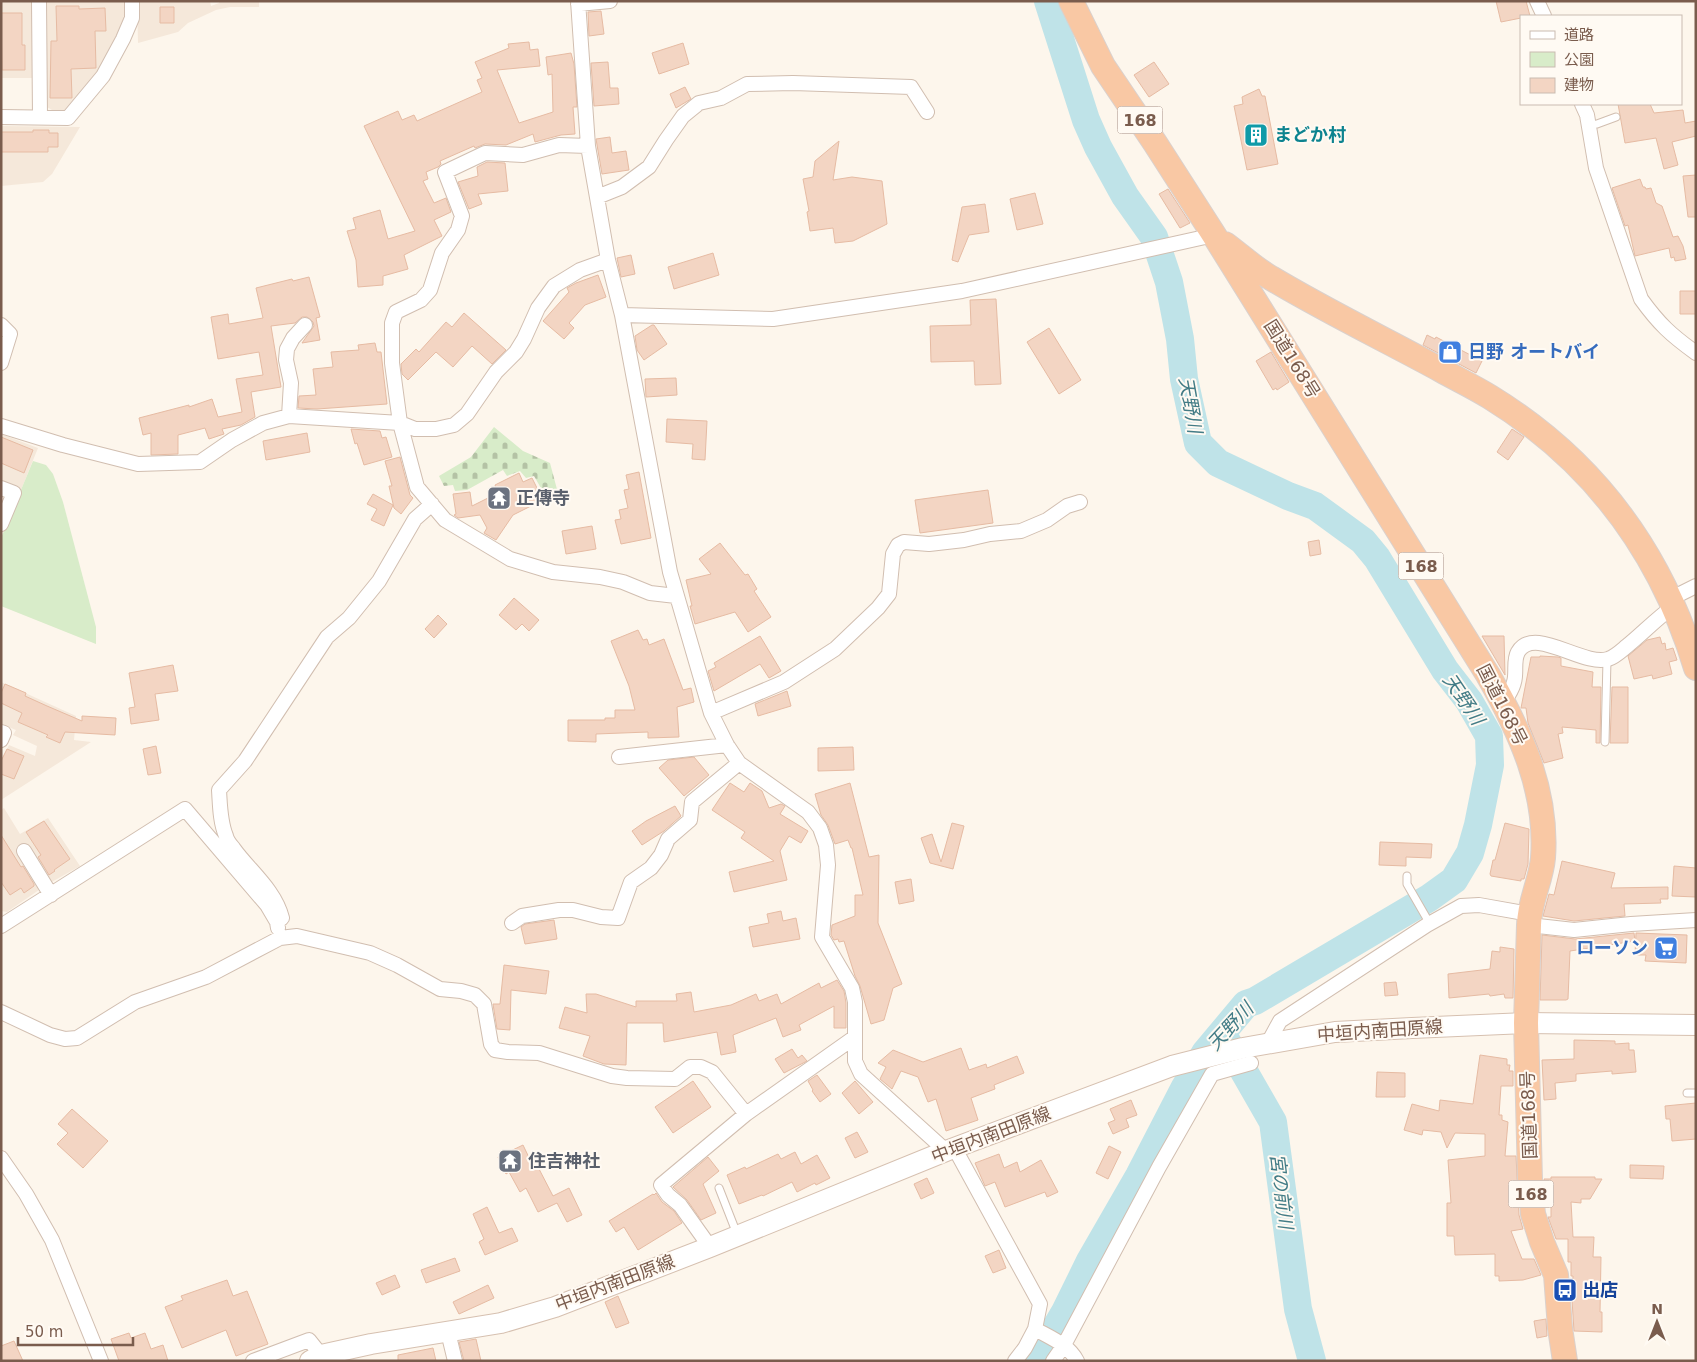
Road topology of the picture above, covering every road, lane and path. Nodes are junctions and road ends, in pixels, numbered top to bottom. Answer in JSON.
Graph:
{"nodes":[{"id":1,"x":39,"y":1,"type":"edge"},
{"id":2,"x":132,"y":1,"type":"edge"},
{"id":3,"x":610,"y":1,"type":"edge"},
{"id":4,"x":1071,"y":1,"type":"edge"},
{"id":5,"x":1537,"y":1,"type":"edge"},
{"id":6,"x":578,"y":2,"type":"edge"},
{"id":7,"x":1544,"y":15,"type":"edge"},
{"id":8,"x":1582,"y":105,"type":"edge"},
{"id":9,"x":927,"y":112,"type":"dead end"},
{"id":10,"x":40,"y":116,"type":"junction"},
{"id":11,"x":1,"y":117,"type":"edge"},
{"id":12,"x":1616,"y":117,"type":"dead end"},
{"id":13,"x":1588,"y":125,"type":"junction"},
{"id":14,"x":588,"y":146,"type":"junction"},
{"id":15,"x":597,"y":197,"type":"junction"},
{"id":16,"x":1213,"y":235,"type":"junction"},
{"id":17,"x":608,"y":260,"type":"junction"},
{"id":18,"x":622,"y":315,"type":"junction"},
{"id":19,"x":1,"y":325,"type":"edge"},
{"id":20,"x":305,"y":325,"type":"dead end"},
{"id":21,"x":1696,"y":353,"type":"edge"},
{"id":22,"x":1,"y":363,"type":"edge"},
{"id":23,"x":289,"y":416,"type":"junction"},
{"id":24,"x":400,"y":423,"type":"junction"},
{"id":25,"x":1,"y":426,"type":"edge"},
{"id":26,"x":1,"y":488,"type":"edge"},
{"id":27,"x":1080,"y":502,"type":"dead end"},
{"id":28,"x":432,"y":504,"type":"junction"},
{"id":29,"x":1,"y":524,"type":"edge"},
{"id":30,"x":1696,"y":586,"type":"edge"},
{"id":31,"x":676,"y":596,"type":"junction"},
{"id":32,"x":1672,"y":602,"type":"junction"},
{"id":33,"x":1607,"y":660,"type":"junction"},
{"id":34,"x":1696,"y":668,"type":"edge"},
{"id":35,"x":1504,"y":703,"type":"junction"},
{"id":36,"x":711,"y":713,"type":"junction"},
{"id":37,"x":1,"y":732,"type":"edge"},
{"id":38,"x":1,"y":740,"type":"edge"},
{"id":39,"x":1605,"y":742,"type":"dead end"},
{"id":40,"x":727,"y":745,"type":"junction"},
{"id":41,"x":618,"y":757,"type":"dead end"},
{"id":42,"x":740,"y":763,"type":"junction"},
{"id":43,"x":24,"y":851,"type":"dead end"},
{"id":44,"x":1407,"y":876,"type":"dead end"},
{"id":45,"x":51,"y":895,"type":"junction"},
{"id":46,"x":1529,"y":919,"type":"junction"},
{"id":47,"x":1696,"y":920,"type":"edge"},
{"id":48,"x":1427,"y":921,"type":"junction"},
{"id":49,"x":278,"y":922,"type":"junction"},
{"id":50,"x":512,"y":923,"type":"dead end"},
{"id":51,"x":1,"y":926,"type":"edge"},
{"id":52,"x":280,"y":938,"type":"junction"},
{"id":53,"x":1,"y":1012,"type":"edge"},
{"id":54,"x":1526,"y":1023,"type":"junction"},
{"id":55,"x":1696,"y":1026,"type":"edge"},
{"id":56,"x":855,"y":1037,"type":"junction"},
{"id":57,"x":1268,"y":1043,"type":"junction"},
{"id":58,"x":1244,"y":1056,"type":"junction"},
{"id":59,"x":1687,"y":1093,"type":"dead end"},
{"id":60,"x":1696,"y":1093,"type":"edge"},
{"id":61,"x":746,"y":1114,"type":"junction"},
{"id":62,"x":951,"y":1150,"type":"junction"},
{"id":63,"x":1,"y":1158,"type":"edge"},
{"id":64,"x":719,"y":1188,"type":"dead end"},
{"id":65,"x":737,"y":1236,"type":"junction"},
{"id":66,"x":710,"y":1247,"type":"junction"},
{"id":67,"x":1035,"y":1329,"type":"junction"},
{"id":68,"x":448,"y":1332,"type":"junction"},
{"id":69,"x":1064,"y":1345,"type":"junction"},
{"id":70,"x":315,"y":1358,"type":"edge"},
{"id":71,"x":100,"y":1361,"type":"edge"},
{"id":72,"x":253,"y":1361,"type":"edge"},
{"id":73,"x":454,"y":1361,"type":"edge"},
{"id":74,"x":1015,"y":1361,"type":"edge"},
{"id":75,"x":1053,"y":1361,"type":"edge"},
{"id":76,"x":1078,"y":1361,"type":"edge"},
{"id":77,"x":1565,"y":1361,"type":"edge"}],
"edges":[{"from":1,"to":10,"type":"street"},
{"from":2,"to":10,"type":"street"},
{"from":3,"to":6,"type":"street"},
{"from":4,"to":16,"type":"highway","name":"国道168号","number":"168"},
{"from":5,"to":7,"type":"street"},
{"from":6,"to":14,"type":"street"},
{"from":8,"to":13,"type":"street"},
{"from":9,"to":15,"type":"street"},
{"from":10,"to":11,"type":"street"},
{"from":12,"to":13,"type":"lane"},
{"from":13,"to":21,"type":"street"},
{"from":14,"to":15,"type":"street"},
{"from":14,"to":24,"type":"street"},
{"from":15,"to":17,"type":"street"},
{"from":16,"to":18,"type":"street"},
{"from":16,"to":32,"type":"highway","name":"国道168号","number":"168"},
{"from":16,"to":35,"type":"highway","name":"国道168号","number":"168"},
{"from":17,"to":18,"type":"street"},
{"from":17,"to":24,"type":"street"},
{"from":18,"to":31,"type":"street"},
{"from":19,"to":22,"type":"street"},
{"from":20,"to":23,"type":"street"},
{"from":23,"to":24,"type":"street"},
{"from":23,"to":25,"type":"street"},
{"from":24,"to":28,"type":"street"},
{"from":26,"to":29,"type":"street"},
{"from":27,"to":36,"type":"street"},
{"from":28,"to":31,"type":"street"},
{"from":28,"to":49,"type":"street"},
{"from":30,"to":32,"type":"street"},
{"from":31,"to":36,"type":"street"},
{"from":32,"to":33,"type":"street"},
{"from":32,"to":34,"type":"highway","name":"国道168号","number":"168"},
{"from":33,"to":35,"type":"street"},
{"from":33,"to":39,"type":"lane"},
{"from":35,"to":46,"type":"highway","name":"国道168号","number":"168"},
{"from":36,"to":40,"type":"street"},
{"from":37,"to":38,"type":"street"},
{"from":40,"to":41,"type":"street"},
{"from":40,"to":42,"type":"street"},
{"from":42,"to":50,"type":"street"},
{"from":42,"to":56,"type":"street"},
{"from":43,"to":45,"type":"street"},
{"from":44,"to":48,"type":"lane"},
{"from":45,"to":49,"type":"street"},
{"from":45,"to":51,"type":"street"},
{"from":46,"to":47,"type":"street"},
{"from":46,"to":48,"type":"street"},
{"from":46,"to":54,"type":"highway","name":"国道168号","number":"168"},
{"from":48,"to":57,"type":"street"},
{"from":49,"to":52,"type":"street"},
{"from":52,"to":53,"type":"street"},
{"from":52,"to":61,"type":"street"},
{"from":54,"to":55,"type":"main road","name":"中垣内南田原線"},
{"from":54,"to":57,"type":"main road","name":"中垣内南田原線"},
{"from":54,"to":77,"type":"highway","name":"国道168号","number":"168"},
{"from":56,"to":61,"type":"street"},
{"from":56,"to":62,"type":"street"},
{"from":57,"to":58,"type":"main road","name":"中垣内南田原線"},
{"from":58,"to":62,"type":"main road","name":"中垣内南田原線"},
{"from":58,"to":69,"type":"street"},
{"from":59,"to":60,"type":"lane"},
{"from":61,"to":66,"type":"street"},
{"from":62,"to":65,"type":"main road","name":"中垣内南田原線"},
{"from":62,"to":67,"type":"street"},
{"from":63,"to":71,"type":"street"},
{"from":64,"to":65,"type":"lane"},
{"from":65,"to":66,"type":"main road","name":"中垣内南田原線"},
{"from":66,"to":68,"type":"main road","name":"中垣内南田原線"},
{"from":67,"to":69,"type":"street"},
{"from":67,"to":74,"type":"street"},
{"from":68,"to":70,"type":"main road","name":"中垣内南田原線"},
{"from":68,"to":73,"type":"street"},
{"from":69,"to":75,"type":"street"},
{"from":69,"to":76,"type":"street"},
{"from":70,"to":72,"type":"street"}]}
